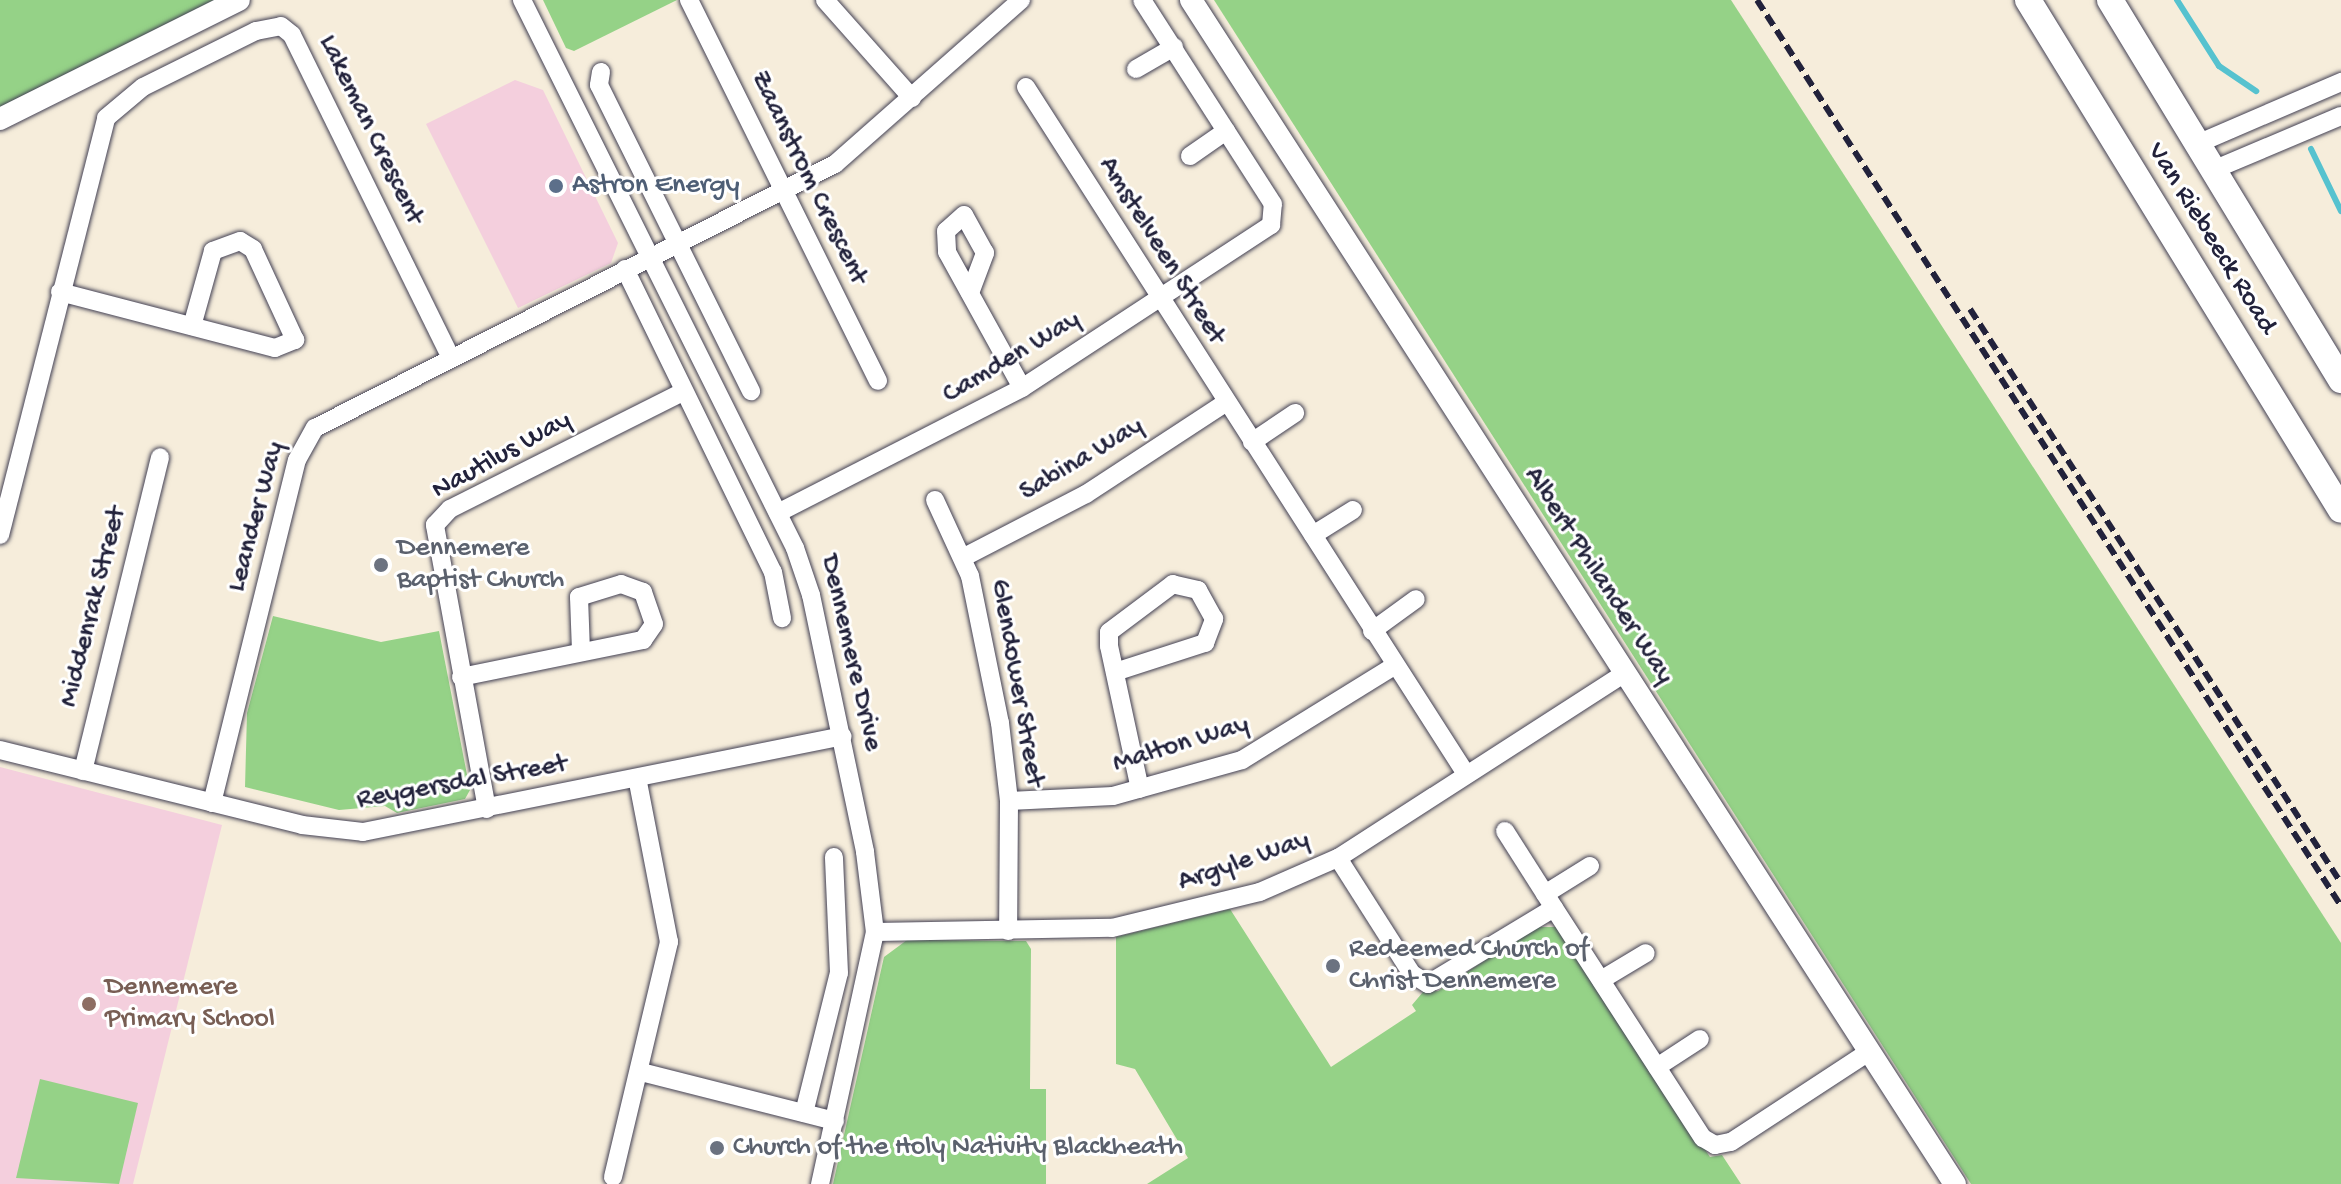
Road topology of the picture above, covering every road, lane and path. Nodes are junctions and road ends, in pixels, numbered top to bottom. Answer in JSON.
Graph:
{"nodes":[{"id":1,"x":239,"y":0,"type":"edge"},
{"id":2,"x":522,"y":0,"type":"edge"},
{"id":3,"x":689,"y":0,"type":"edge"},
{"id":4,"x":825,"y":0,"type":"edge"},
{"id":5,"x":1021,"y":0,"type":"edge"},
{"id":6,"x":1142,"y":0,"type":"edge"},
{"id":7,"x":1191,"y":0,"type":"edge"},
{"id":8,"x":2028,"y":0,"type":"edge"},
{"id":9,"x":2110,"y":0,"type":"edge"},
{"id":10,"x":1174,"y":47,"type":"junction"},
{"id":11,"x":1136,"y":69,"type":"dead end"},
{"id":12,"x":601,"y":72,"type":"dead end"},
{"id":13,"x":2341,"y":82,"type":"edge"},
{"id":14,"x":1026,"y":87,"type":"dead end"},
{"id":15,"x":912,"y":98,"type":"junction"},
{"id":16,"x":2341,"y":116,"type":"edge"},
{"id":17,"x":0,"y":119,"type":"edge"},
{"id":18,"x":1226,"y":131,"type":"junction"},
{"id":19,"x":2197,"y":144,"type":"junction"},
{"id":20,"x":1190,"y":156,"type":"dead end"},
{"id":21,"x":2213,"y":170,"type":"junction"},
{"id":22,"x":784,"y":191,"type":"junction"},
{"id":23,"x":676,"y":244,"type":"junction"},
{"id":24,"x":650,"y":257,"type":"junction"},
{"id":25,"x":625,"y":269,"type":"junction"},
{"id":26,"x":60,"y":292,"type":"junction"},
{"id":27,"x":970,"y":293,"type":"dead end"},
{"id":28,"x":1160,"y":301,"type":"junction"},
{"id":29,"x":192,"y":326,"type":"junction"},
{"id":30,"x":450,"y":356,"type":"junction"},
{"id":31,"x":2341,"y":380,"type":"edge"},
{"id":32,"x":878,"y":381,"type":"dead end"},
{"id":33,"x":1022,"y":388,"type":"junction"},
{"id":34,"x":751,"y":391,"type":"dead end"},
{"id":35,"x":683,"y":392,"type":"junction"},
{"id":36,"x":1225,"y":403,"type":"junction"},
{"id":37,"x":1295,"y":413,"type":"dead end"},
{"id":38,"x":1252,"y":442,"type":"junction"},
{"id":39,"x":160,"y":457,"type":"dead end"},
{"id":40,"x":935,"y":500,"type":"dead end"},
{"id":41,"x":1353,"y":510,"type":"dead end"},
{"id":42,"x":2341,"y":510,"type":"edge"},
{"id":43,"x":778,"y":513,"type":"junction"},
{"id":44,"x":0,"y":535,"type":"edge"},
{"id":45,"x":1313,"y":535,"type":"junction"},
{"id":46,"x":964,"y":557,"type":"junction"},
{"id":47,"x":1416,"y":599,"type":"dead end"},
{"id":48,"x":782,"y":618,"type":"dead end"},
{"id":49,"x":1372,"y":631,"type":"junction"},
{"id":50,"x":581,"y":652,"type":"junction"},
{"id":51,"x":1394,"y":666,"type":"junction"},
{"id":52,"x":1115,"y":672,"type":"junction"},
{"id":53,"x":1625,"y":673,"type":"junction"},
{"id":54,"x":461,"y":677,"type":"junction"},
{"id":55,"x":842,"y":736,"type":"junction"},
{"id":56,"x":0,"y":750,"type":"edge"},
{"id":57,"x":83,"y":771,"type":"junction"},
{"id":58,"x":1466,"y":774,"type":"junction"},
{"id":59,"x":637,"y":778,"type":"junction"},
{"id":60,"x":1140,"y":789,"type":"junction"},
{"id":61,"x":1009,"y":801,"type":"junction"},
{"id":62,"x":212,"y":803,"type":"junction"},
{"id":63,"x":487,"y":809,"type":"junction"},
{"id":64,"x":1505,"y":831,"type":"dead end"},
{"id":65,"x":834,"y":857,"type":"dead end"},
{"id":66,"x":1338,"y":858,"type":"junction"},
{"id":67,"x":1590,"y":866,"type":"dead end"},
{"id":68,"x":1550,"y":901,"type":"junction"},
{"id":69,"x":1008,"y":931,"type":"junction"},
{"id":70,"x":875,"y":932,"type":"junction"},
{"id":71,"x":1646,"y":953,"type":"dead end"},
{"id":72,"x":1601,"y":980,"type":"junction"},
{"id":73,"x":1700,"y":1039,"type":"dead end"},
{"id":74,"x":1870,"y":1051,"type":"junction"},
{"id":75,"x":1657,"y":1067,"type":"junction"},
{"id":76,"x":641,"y":1072,"type":"junction"},
{"id":77,"x":804,"y":1113,"type":"junction"},
{"id":78,"x":835,"y":1121,"type":"junction"},
{"id":79,"x":613,"y":1177,"type":"dead end"},
{"id":80,"x":820,"y":1184,"type":"edge"},
{"id":81,"x":1955,"y":1184,"type":"edge"}],
"edges":[{"from":1,"to":17,"type":"street"},
{"from":2,"to":24,"type":"street","name":"Dennemere Drive"},
{"from":3,"to":22,"type":"street","name":"Zaanstrom Crescent"},
{"from":4,"to":15,"type":"street"},
{"from":5,"to":15,"type":"street","name":"Leander Way"},
{"from":6,"to":10,"type":"street"},
{"from":7,"to":53,"type":"street","name":"Albert Philander Way"},
{"from":8,"to":42,"type":"main road","name":"Van Riebeeck Road"},
{"from":9,"to":19,"type":"main road","name":"Van Riebeeck Road"},
{"from":10,"to":11,"type":"street"},
{"from":10,"to":18,"type":"street"},
{"from":12,"to":23,"type":"street"},
{"from":13,"to":19,"type":"street"},
{"from":14,"to":28,"type":"street","name":"Amstelveen Street"},
{"from":15,"to":22,"type":"street","name":"Leander Way"},
{"from":16,"to":21,"type":"street"},
{"from":18,"to":20,"type":"street"},
{"from":18,"to":28,"type":"street","name":"Camden Way"},
{"from":19,"to":21,"type":"main road","name":"Van Riebeeck Road"},
{"from":21,"to":31,"type":"main road","name":"Van Riebeeck Road"},
{"from":22,"to":23,"type":"street","name":"Leander Way"},
{"from":22,"to":32,"type":"street","name":"Zaanstrom Crescent"},
{"from":23,"to":24,"type":"street","name":"Leander Way"},
{"from":23,"to":34,"type":"street"},
{"from":24,"to":25,"type":"street","name":"Leander Way"},
{"from":24,"to":43,"type":"street","name":"Dennemere Drive"},
{"from":25,"to":30,"type":"street","name":"Leander Way"},
{"from":25,"to":35,"type":"street"},
{"from":26,"to":29,"type":"street"},
{"from":26,"to":30,"type":"street","name":"Lakeman Crescent"},
{"from":26,"to":44,"type":"street","name":"Lakeman Crescent"},
{"from":27,"to":33,"type":"street"},
{"from":28,"to":33,"type":"street","name":"Camden Way"},
{"from":28,"to":36,"type":"street","name":"Amstelveen Street"},
{"from":29,"to":29,"type":"street"},
{"from":30,"to":62,"type":"street","name":"Leander Way"},
{"from":33,"to":43,"type":"street","name":"Camden Way"},
{"from":35,"to":48,"type":"street"},
{"from":35,"to":54,"type":"street","name":"Nautilus Way"},
{"from":36,"to":38,"type":"street","name":"Amstelveen Street"},
{"from":36,"to":46,"type":"street","name":"Sabina Way"},
{"from":37,"to":38,"type":"street"},
{"from":38,"to":45,"type":"street","name":"Amstelveen Street"},
{"from":39,"to":57,"type":"street","name":"Middenrak Street"},
{"from":40,"to":46,"type":"street","name":"Glendower Street"},
{"from":41,"to":45,"type":"street"},
{"from":43,"to":55,"type":"street","name":"Dennemere Drive"},
{"from":45,"to":49,"type":"street","name":"Amstelveen Street"},
{"from":46,"to":61,"type":"street","name":"Glendower Street"},
{"from":47,"to":49,"type":"street"},
{"from":49,"to":51,"type":"street","name":"Amstelveen Street"},
{"from":50,"to":50,"type":"street"},
{"from":50,"to":54,"type":"street"},
{"from":51,"to":58,"type":"street","name":"Amstelveen Street"},
{"from":51,"to":60,"type":"street","name":"Malton Way"},
{"from":52,"to":52,"type":"street"},
{"from":52,"to":60,"type":"street"},
{"from":53,"to":58,"type":"street","name":"Argyle Way"},
{"from":53,"to":74,"type":"street","name":"Albert Philander Way"},
{"from":54,"to":63,"type":"street","name":"Nautilus Way"},
{"from":55,"to":59,"type":"street","name":"Reygersdal Street"},
{"from":55,"to":70,"type":"street","name":"Dennemere Drive"},
{"from":56,"to":57,"type":"street","name":"Reygersdal Street"},
{"from":57,"to":62,"type":"street","name":"Reygersdal Street"},
{"from":58,"to":66,"type":"street","name":"Argyle Way"},
{"from":59,"to":63,"type":"street","name":"Reygersdal Street"},
{"from":59,"to":76,"type":"street"},
{"from":60,"to":61,"type":"street","name":"Malton Way"},
{"from":61,"to":69,"type":"street","name":"Glendower Street"},
{"from":62,"to":63,"type":"street","name":"Reygersdal Street"},
{"from":64,"to":68,"type":"street"},
{"from":65,"to":77,"type":"street"},
{"from":66,"to":68,"type":"street"},
{"from":66,"to":69,"type":"street","name":"Argyle Way"},
{"from":67,"to":68,"type":"street"},
{"from":68,"to":72,"type":"street"},
{"from":69,"to":70,"type":"street","name":"Argyle Way"},
{"from":70,"to":78,"type":"street","name":"Dennemere Drive"},
{"from":71,"to":72,"type":"street"},
{"from":72,"to":75,"type":"street"},
{"from":73,"to":75,"type":"street"},
{"from":74,"to":75,"type":"street"},
{"from":74,"to":81,"type":"street","name":"Albert Philander Way"},
{"from":76,"to":77,"type":"street"},
{"from":76,"to":79,"type":"street"},
{"from":77,"to":78,"type":"street"},
{"from":78,"to":80,"type":"street","name":"Dennemere Drive"}]}
